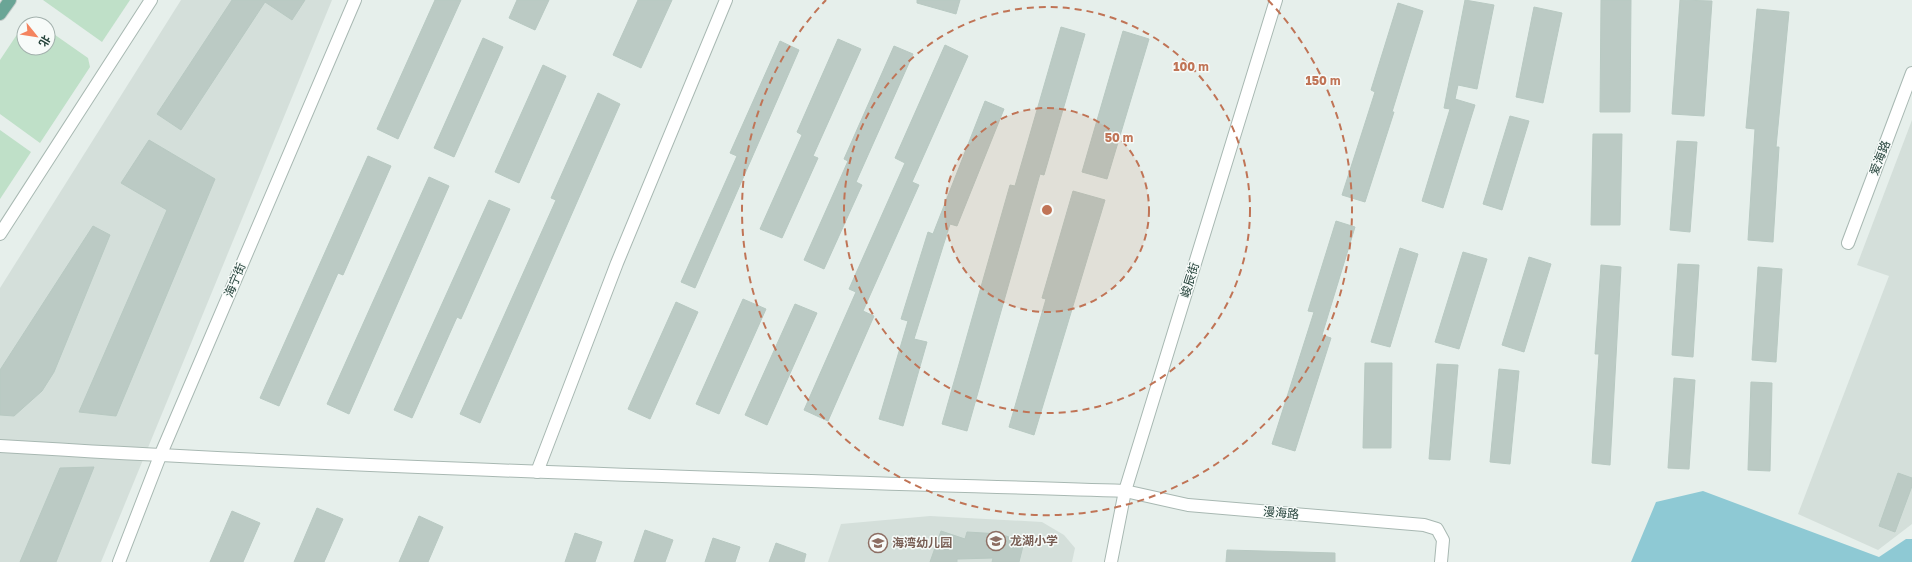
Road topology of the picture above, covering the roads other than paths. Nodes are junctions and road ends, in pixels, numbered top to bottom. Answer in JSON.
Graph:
{"nodes":[{"id":1,"x":10,"y":0,"type":"edge"},
{"id":2,"x":150,"y":0,"type":"edge"},
{"id":3,"x":355,"y":0,"type":"edge"},
{"id":4,"x":726,"y":0,"type":"edge"},
{"id":5,"x":1276,"y":0,"type":"edge"},
{"id":6,"x":0,"y":14,"type":"edge"},
{"id":7,"x":1912,"y":73,"type":"edge"},
{"id":8,"x":0,"y":234,"type":"edge"},
{"id":9,"x":1848,"y":243,"type":"dead end"},
{"id":10,"x":0,"y":446,"type":"edge"},
{"id":11,"x":160,"y":456,"type":"junction"},
{"id":12,"x":537,"y":472,"type":"junction"},
{"id":13,"x":1126,"y":491,"type":"junction"},
{"id":14,"x":119,"y":562,"type":"edge"},
{"id":15,"x":1111,"y":562,"type":"edge"},
{"id":16,"x":1441,"y":562,"type":"edge"}],
"edges":[{"from":1,"to":6,"type":"main road"},
{"from":2,"to":8,"type":"street"},
{"from":3,"to":11,"type":"street","name":"海宁街"},
{"from":4,"to":12,"type":"street"},
{"from":5,"to":13,"type":"street","name":"峻辰街"},
{"from":7,"to":9,"type":"street","name":"爱海路"},
{"from":10,"to":11,"type":"street","name":"漫海路"},
{"from":11,"to":12,"type":"street","name":"漫海路"},
{"from":11,"to":14,"type":"street","name":"海宁街"},
{"from":12,"to":13,"type":"street","name":"漫海路"},
{"from":13,"to":15,"type":"street","name":"峻辰街"},
{"from":13,"to":16,"type":"street","name":"漫海路"}]}
